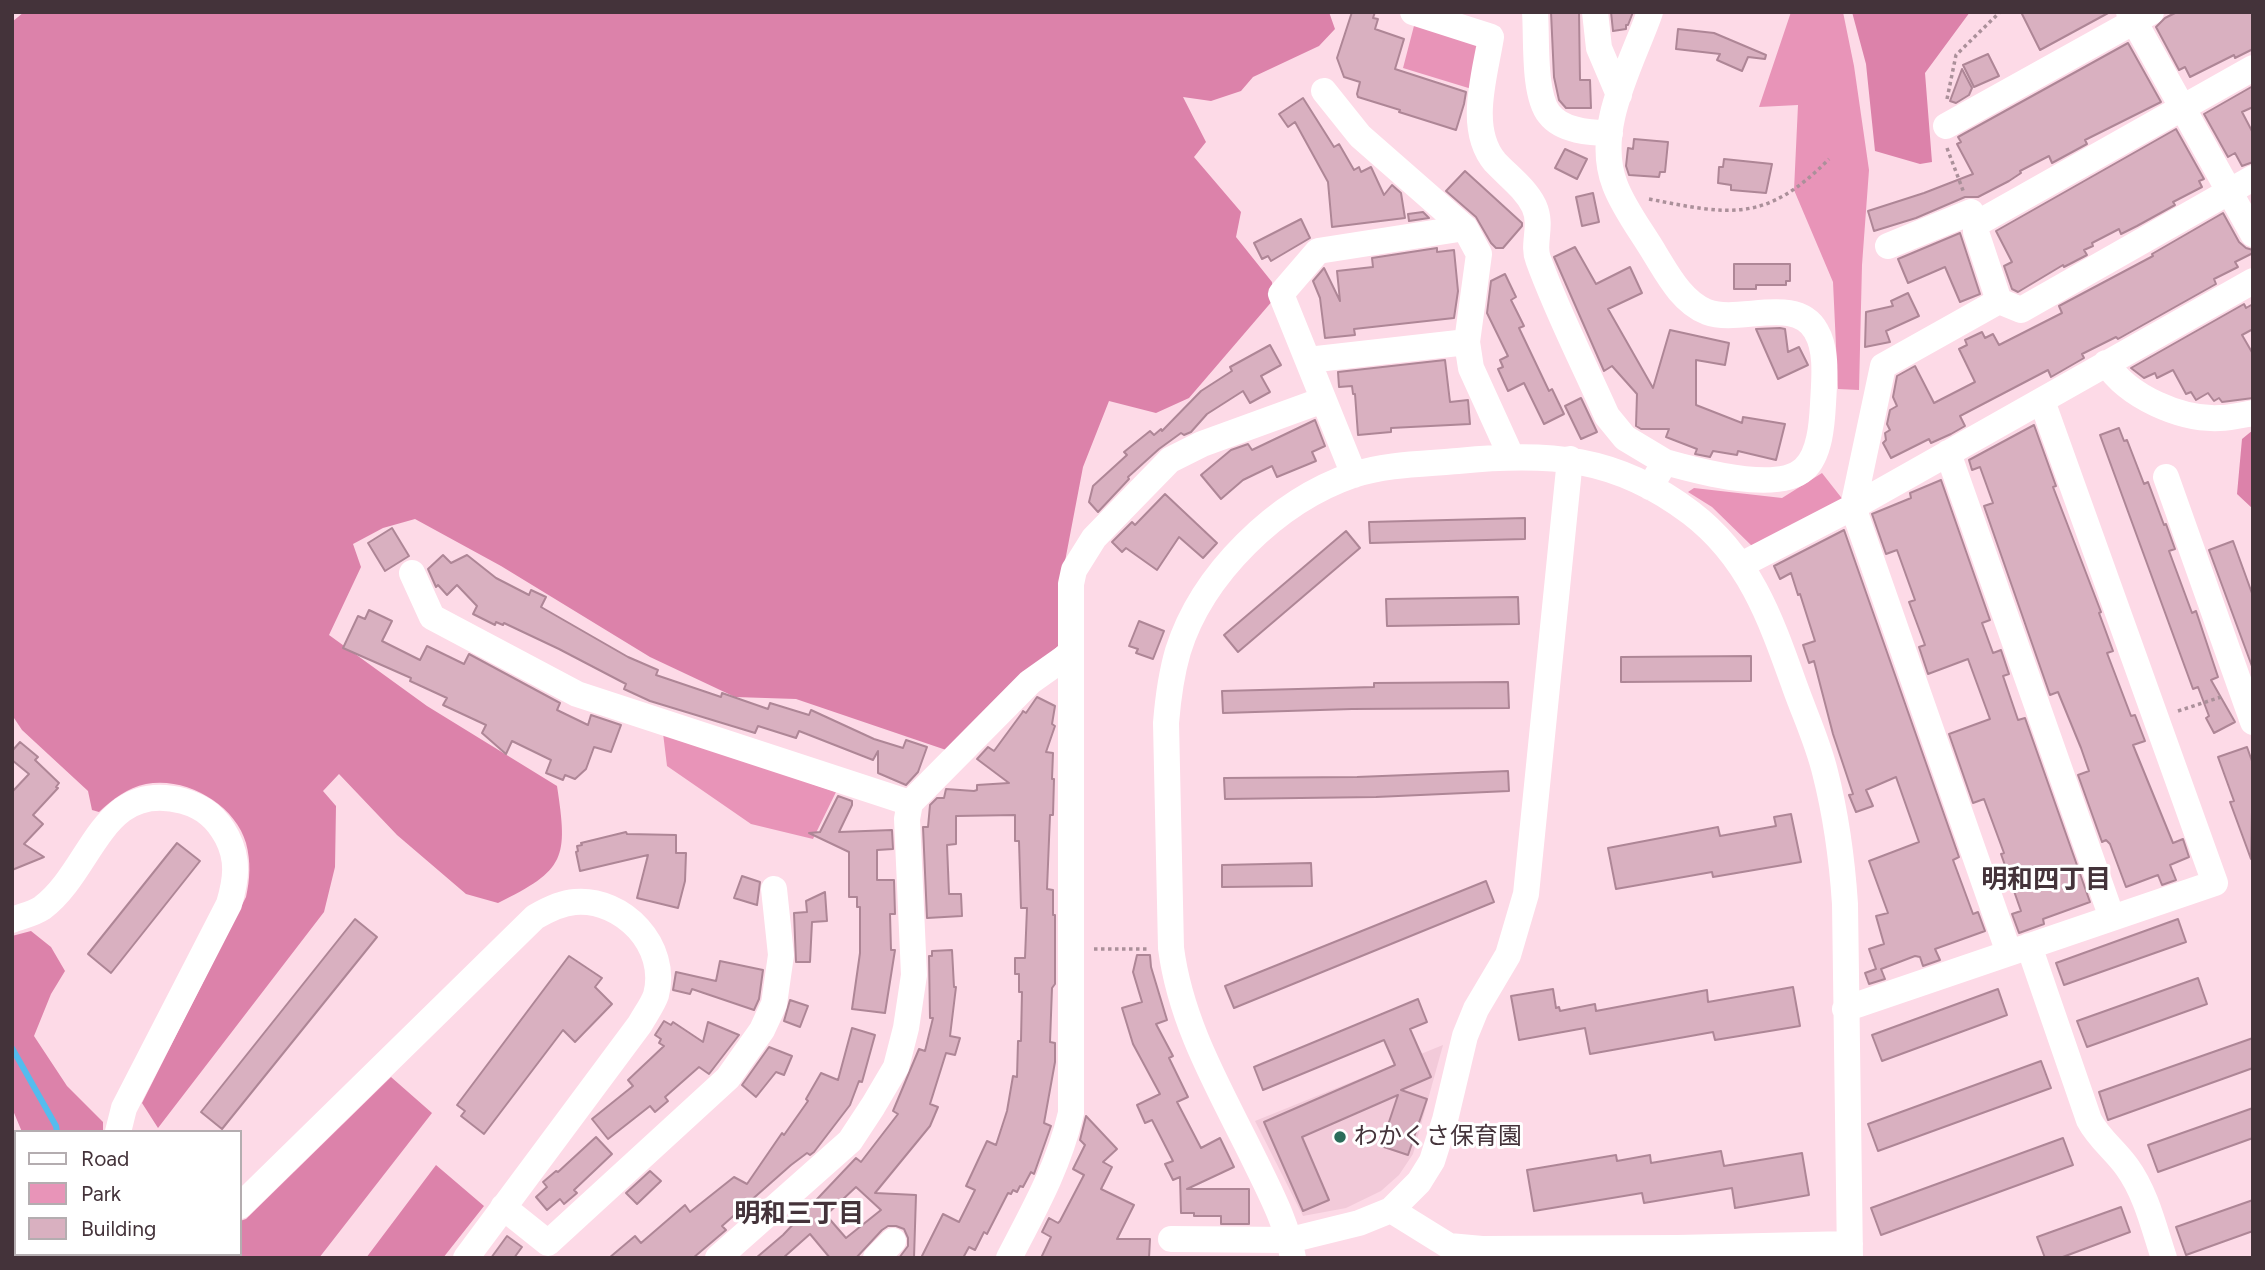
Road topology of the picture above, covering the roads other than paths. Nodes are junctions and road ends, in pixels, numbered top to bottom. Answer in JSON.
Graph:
{"nodes":[{"id":1,"x":1413,"y":12,"type":"edge"},
{"id":2,"x":1535,"y":12,"type":"edge"},
{"id":3,"x":1595,"y":12,"type":"edge"},
{"id":4,"x":1650,"y":12,"type":"edge"},
{"id":5,"x":2138,"y":15,"type":"edge"},
{"id":6,"x":2253,"y":68,"type":"edge"},
{"id":7,"x":1324,"y":90,"type":"dead end"},
{"id":8,"x":1619,"y":95,"type":"junction"},
{"id":9,"x":2182,"y":107,"type":"junction"},
{"id":10,"x":1946,"y":126,"type":"dead end"},
{"id":11,"x":1610,"y":133,"type":"junction"},
{"id":12,"x":2253,"y":178,"type":"edge"},
{"id":13,"x":2229,"y":192,"type":"junction"},
{"id":14,"x":1976,"y":224,"type":"junction"},
{"id":15,"x":1465,"y":228,"type":"junction"},
{"id":16,"x":2253,"y":234,"type":"edge"},
{"id":17,"x":1888,"y":246,"type":"dead end"},
{"id":18,"x":2253,"y":281,"type":"edge"},
{"id":19,"x":1999,"y":301,"type":"junction"},
{"id":20,"x":1467,"y":342,"type":"junction"},
{"id":21,"x":1308,"y":360,"type":"junction"},
{"id":22,"x":2106,"y":363,"type":"junction"},
{"id":23,"x":1323,"y":400,"type":"junction"},
{"id":24,"x":2042,"y":401,"type":"junction"},
{"id":25,"x":2253,"y":413,"type":"edge"},
{"id":26,"x":1948,"y":453,"type":"junction"},
{"id":27,"x":1510,"y":456,"type":"junction"},
{"id":28,"x":1570,"y":459,"type":"junction"},
{"id":29,"x":1665,"y":462,"type":"junction"},
{"id":30,"x":1354,"y":475,"type":"junction"},
{"id":31,"x":2166,"y":477,"type":"dead end"},
{"id":32,"x":1650,"y":487,"type":"junction"},
{"id":33,"x":1853,"y":507,"type":"junction"},
{"id":34,"x":1741,"y":565,"type":"junction"},
{"id":35,"x":412,"y":573,"type":"dead end"},
{"id":36,"x":1071,"y":653,"type":"junction"},
{"id":37,"x":2253,"y":722,"type":"edge"},
{"id":38,"x":910,"y":803,"type":"junction"},
{"id":39,"x":774,"y":889,"type":"dead end"},
{"id":40,"x":2112,"y":918,"type":"junction"},
{"id":41,"x":12,"y":920,"type":"edge"},
{"id":42,"x":2019,"y":950,"type":"junction"},
{"id":43,"x":1846,"y":1009,"type":"junction"},
{"id":44,"x":118,"y":1130,"type":"edge"},
{"id":45,"x":242,"y":1204,"type":"edge"},
{"id":46,"x":503,"y":1208,"type":"junction"},
{"id":47,"x":1391,"y":1210,"type":"junction"},
{"id":48,"x":1171,"y":1239,"type":"dead end"},
{"id":49,"x":1429,"y":1248,"type":"edge"},
{"id":50,"x":1292,"y":1249,"type":"edge"},
{"id":51,"x":12,"y":1251,"type":"edge"},
{"id":52,"x":1850,"y":1251,"type":"edge"},
{"id":53,"x":1677,"y":1253,"type":"edge"},
{"id":54,"x":1520,"y":1254,"type":"edge"},
{"id":55,"x":14,"y":1258,"type":"edge"},
{"id":56,"x":466,"y":1258,"type":"edge"},
{"id":57,"x":718,"y":1258,"type":"edge"},
{"id":58,"x":1009,"y":1258,"type":"edge"},
{"id":59,"x":2164,"y":1258,"type":"edge"}],
"edges":[{"from":1,"to":29,"type":"street"},
{"from":2,"to":11,"type":"street"},
{"from":3,"to":8,"type":"street"},
{"from":4,"to":8,"type":"street"},
{"from":5,"to":9,"type":"street"},
{"from":5,"to":10,"type":"street"},
{"from":6,"to":9,"type":"street"},
{"from":7,"to":15,"type":"street"},
{"from":8,"to":11,"type":"street"},
{"from":9,"to":13,"type":"street"},
{"from":9,"to":14,"type":"street"},
{"from":11,"to":29,"type":"street"},
{"from":12,"to":13,"type":"street"},
{"from":13,"to":16,"type":"street"},
{"from":13,"to":19,"type":"street"},
{"from":14,"to":17,"type":"street"},
{"from":14,"to":19,"type":"street"},
{"from":15,"to":20,"type":"street"},
{"from":15,"to":21,"type":"street"},
{"from":18,"to":22,"type":"street"},
{"from":19,"to":33,"type":"street"},
{"from":20,"to":21,"type":"street"},
{"from":20,"to":27,"type":"street"},
{"from":21,"to":23,"type":"street"},
{"from":22,"to":24,"type":"street"},
{"from":22,"to":25,"type":"street"},
{"from":23,"to":30,"type":"street"},
{"from":23,"to":36,"type":"street"},
{"from":24,"to":26,"type":"street"},
{"from":24,"to":40,"type":"street"},
{"from":26,"to":33,"type":"street"},
{"from":26,"to":40,"type":"street"},
{"from":27,"to":28,"type":"street"},
{"from":27,"to":30,"type":"street"},
{"from":28,"to":32,"type":"street"},
{"from":28,"to":47,"type":"street"},
{"from":29,"to":32,"type":"street"},
{"from":30,"to":50,"type":"street"},
{"from":31,"to":37,"type":"street"},
{"from":32,"to":34,"type":"street"},
{"from":33,"to":34,"type":"street"},
{"from":33,"to":42,"type":"street"},
{"from":34,"to":43,"type":"street"},
{"from":35,"to":38,"type":"street"},
{"from":36,"to":38,"type":"street"},
{"from":36,"to":58,"type":"street"},
{"from":38,"to":57,"type":"street"},
{"from":39,"to":46,"type":"street"},
{"from":40,"to":42,"type":"street"},
{"from":41,"to":44,"type":"street"},
{"from":42,"to":43,"type":"street"},
{"from":42,"to":59,"type":"street"},
{"from":43,"to":52,"type":"street"},
{"from":45,"to":46,"type":"street"},
{"from":46,"to":56,"type":"street"},
{"from":47,"to":49,"type":"street"},
{"from":47,"to":50,"type":"street"},
{"from":48,"to":50,"type":"street"},
{"from":49,"to":54,"type":"street"},
{"from":51,"to":55,"type":"street"},
{"from":52,"to":53,"type":"street"},
{"from":53,"to":54,"type":"street"}]}
